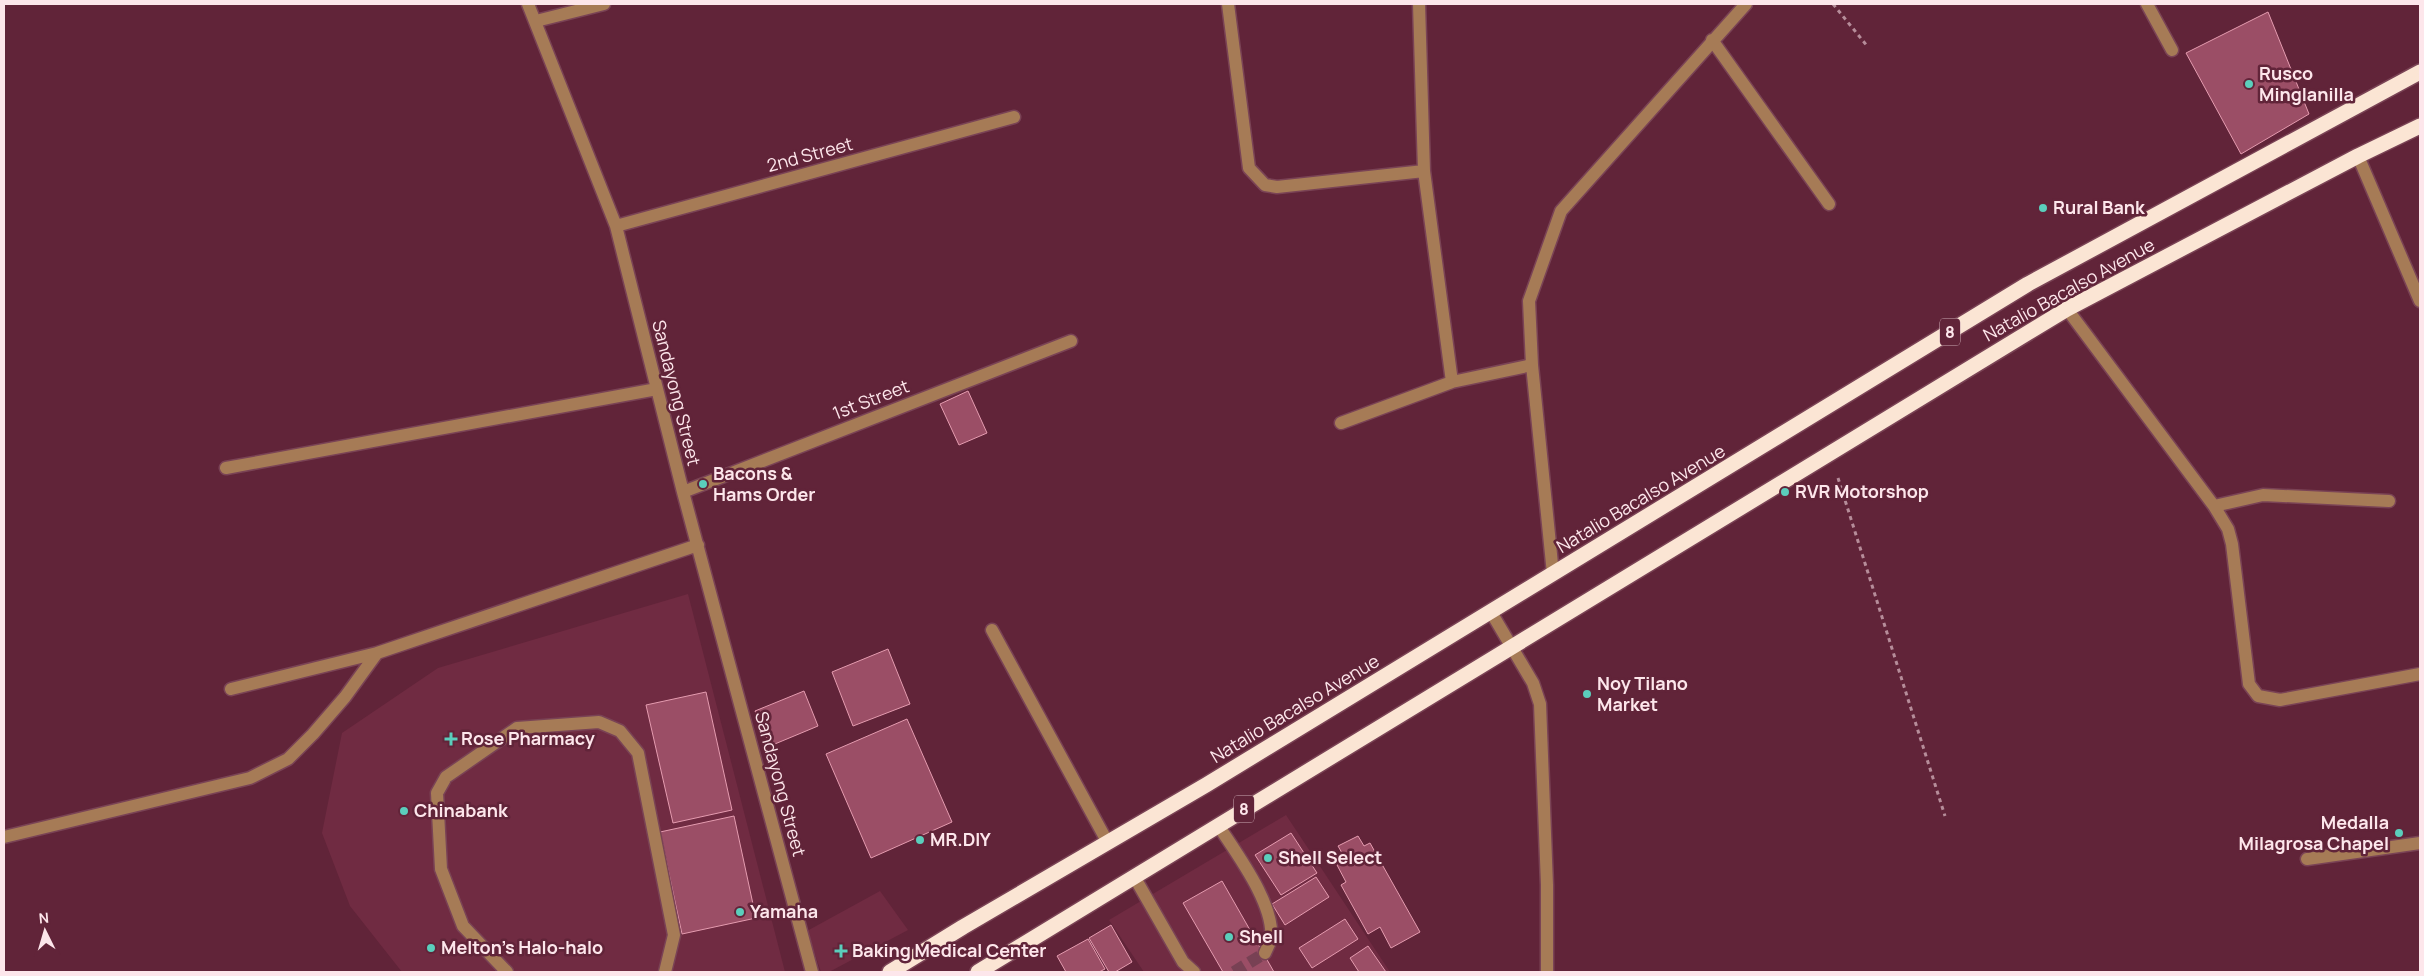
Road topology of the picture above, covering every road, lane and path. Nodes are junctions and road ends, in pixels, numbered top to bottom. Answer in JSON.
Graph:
{"nodes":[{"id":1,"x":528,"y":4,"type":"edge"},
{"id":2,"x":604,"y":4,"type":"edge"},
{"id":3,"x":1228,"y":4,"type":"edge"},
{"id":4,"x":1419,"y":4,"type":"edge"},
{"id":5,"x":1746,"y":4,"type":"edge"},
{"id":6,"x":1833,"y":4,"type":"edge"},
{"id":7,"x":2147,"y":4,"type":"edge"},
{"id":8,"x":536,"y":21,"type":"junction"},
{"id":9,"x":1712,"y":40,"type":"junction"},
{"id":10,"x":1868,"y":47,"type":"dead end"},
{"id":11,"x":2172,"y":50,"type":"dead end"},
{"id":12,"x":2420,"y":72,"type":"edge"},
{"id":13,"x":1014,"y":117,"type":"dead end"},
{"id":14,"x":2420,"y":126,"type":"edge"},
{"id":15,"x":2358,"y":156,"type":"junction"},
{"id":16,"x":1424,"y":172,"type":"junction"},
{"id":17,"x":1829,"y":204,"type":"dead end"},
{"id":18,"x":616,"y":226,"type":"junction"},
{"id":19,"x":2420,"y":301,"type":"edge"},
{"id":20,"x":2067,"y":309,"type":"junction"},
{"id":21,"x":1071,"y":341,"type":"dead end"},
{"id":22,"x":1532,"y":365,"type":"junction"},
{"id":23,"x":1452,"y":382,"type":"junction"},
{"id":24,"x":657,"y":389,"type":"junction"},
{"id":25,"x":1341,"y":423,"type":"dead end"},
{"id":26,"x":1830,"y":452,"type":"junction"},
{"id":27,"x":226,"y":468,"type":"dead end"},
{"id":28,"x":683,"y":492,"type":"junction"},
{"id":29,"x":2389,"y":501,"type":"dead end"},
{"id":30,"x":2214,"y":506,"type":"junction"},
{"id":31,"x":698,"y":545,"type":"junction"},
{"id":32,"x":1553,"y":574,"type":"junction"},
{"id":33,"x":1491,"y":612,"type":"junction"},
{"id":34,"x":992,"y":630,"type":"dead end"},
{"id":35,"x":1510,"y":646,"type":"junction"},
{"id":36,"x":377,"y":653,"type":"junction"},
{"id":37,"x":2420,"y":674,"type":"edge"},
{"id":38,"x":231,"y":689,"type":"dead end"},
{"id":39,"x":1945,"y":816,"type":"dead end"},
{"id":40,"x":1218,"y":825,"type":"junction"},
{"id":41,"x":4,"y":837,"type":"edge"},
{"id":42,"x":1108,"y":843,"type":"junction"},
{"id":43,"x":2420,"y":843,"type":"edge"},
{"id":44,"x":2307,"y":859,"type":"dead end"},
{"id":45,"x":1135,"y":878,"type":"junction"},
{"id":46,"x":1265,"y":953,"type":"tunnel mouth"},
{"id":47,"x":507,"y":972,"type":"edge"},
{"id":48,"x":665,"y":972,"type":"edge"},
{"id":49,"x":812,"y":972,"type":"edge"},
{"id":50,"x":890,"y":972,"type":"edge"},
{"id":51,"x":978,"y":972,"type":"edge"},
{"id":52,"x":1194,"y":972,"type":"edge"},
{"id":53,"x":1547,"y":972,"type":"edge"}],
"edges":[{"from":1,"to":8,"type":"street","name":"Sandayong Street"},
{"from":2,"to":8,"type":"street"},
{"from":3,"to":16,"type":"street"},
{"from":4,"to":16,"type":"street"},
{"from":5,"to":9,"type":"street"},
{"from":6,"to":10,"type":"path"},
{"from":7,"to":11,"type":"street"},
{"from":8,"to":18,"type":"street","name":"Sandayong Street"},
{"from":9,"to":17,"type":"street"},
{"from":9,"to":22,"type":"street"},
{"from":12,"to":32,"type":"highway","name":"Natalio Bacalso Avenue","number":"8"},
{"from":13,"to":18,"type":"street","name":"2nd Street"},
{"from":14,"to":15,"type":"highway","name":"Natalio Bacalso Avenue","number":"8"},
{"from":15,"to":19,"type":"street"},
{"from":15,"to":20,"type":"highway","name":"Natalio Bacalso Avenue","number":"8"},
{"from":16,"to":23,"type":"street"},
{"from":18,"to":24,"type":"street","name":"Sandayong Street"},
{"from":20,"to":26,"type":"highway","name":"Natalio Bacalso Avenue","number":"8"},
{"from":20,"to":30,"type":"street"},
{"from":21,"to":28,"type":"street","name":"1st Street"},
{"from":22,"to":23,"type":"street"},
{"from":22,"to":32,"type":"street"},
{"from":23,"to":25,"type":"street"},
{"from":24,"to":27,"type":"street"},
{"from":24,"to":28,"type":"street","name":"Sandayong Street"},
{"from":26,"to":35,"type":"highway","name":"Natalio Bacalso Avenue","number":"8"},
{"from":26,"to":39,"type":"path"},
{"from":28,"to":31,"type":"street","name":"Sandayong Street"},
{"from":29,"to":30,"type":"street"},
{"from":30,"to":37,"type":"street"},
{"from":31,"to":36,"type":"street"},
{"from":31,"to":49,"type":"street","name":"Sandayong Street"},
{"from":32,"to":33,"type":"highway","name":"Natalio Bacalso Avenue","number":"8"},
{"from":33,"to":35,"type":"street"},
{"from":33,"to":42,"type":"highway","name":"Natalio Bacalso Avenue","number":"8"},
{"from":34,"to":42,"type":"street"},
{"from":35,"to":40,"type":"highway","name":"Natalio Bacalso Avenue","number":"8"},
{"from":35,"to":53,"type":"street"},
{"from":36,"to":38,"type":"street"},
{"from":36,"to":41,"type":"street"},
{"from":40,"to":45,"type":"highway","name":"Natalio Bacalso Avenue","number":"8"},
{"from":40,"to":46,"type":"street"},
{"from":42,"to":50,"type":"highway","name":"Natalio Bacalso Avenue","number":"8"},
{"from":43,"to":44,"type":"street"},
{"from":45,"to":51,"type":"highway","name":"Natalio Bacalso Avenue","number":"8"},
{"from":45,"to":52,"type":"street"},
{"from":47,"to":48,"type":"street"}]}
